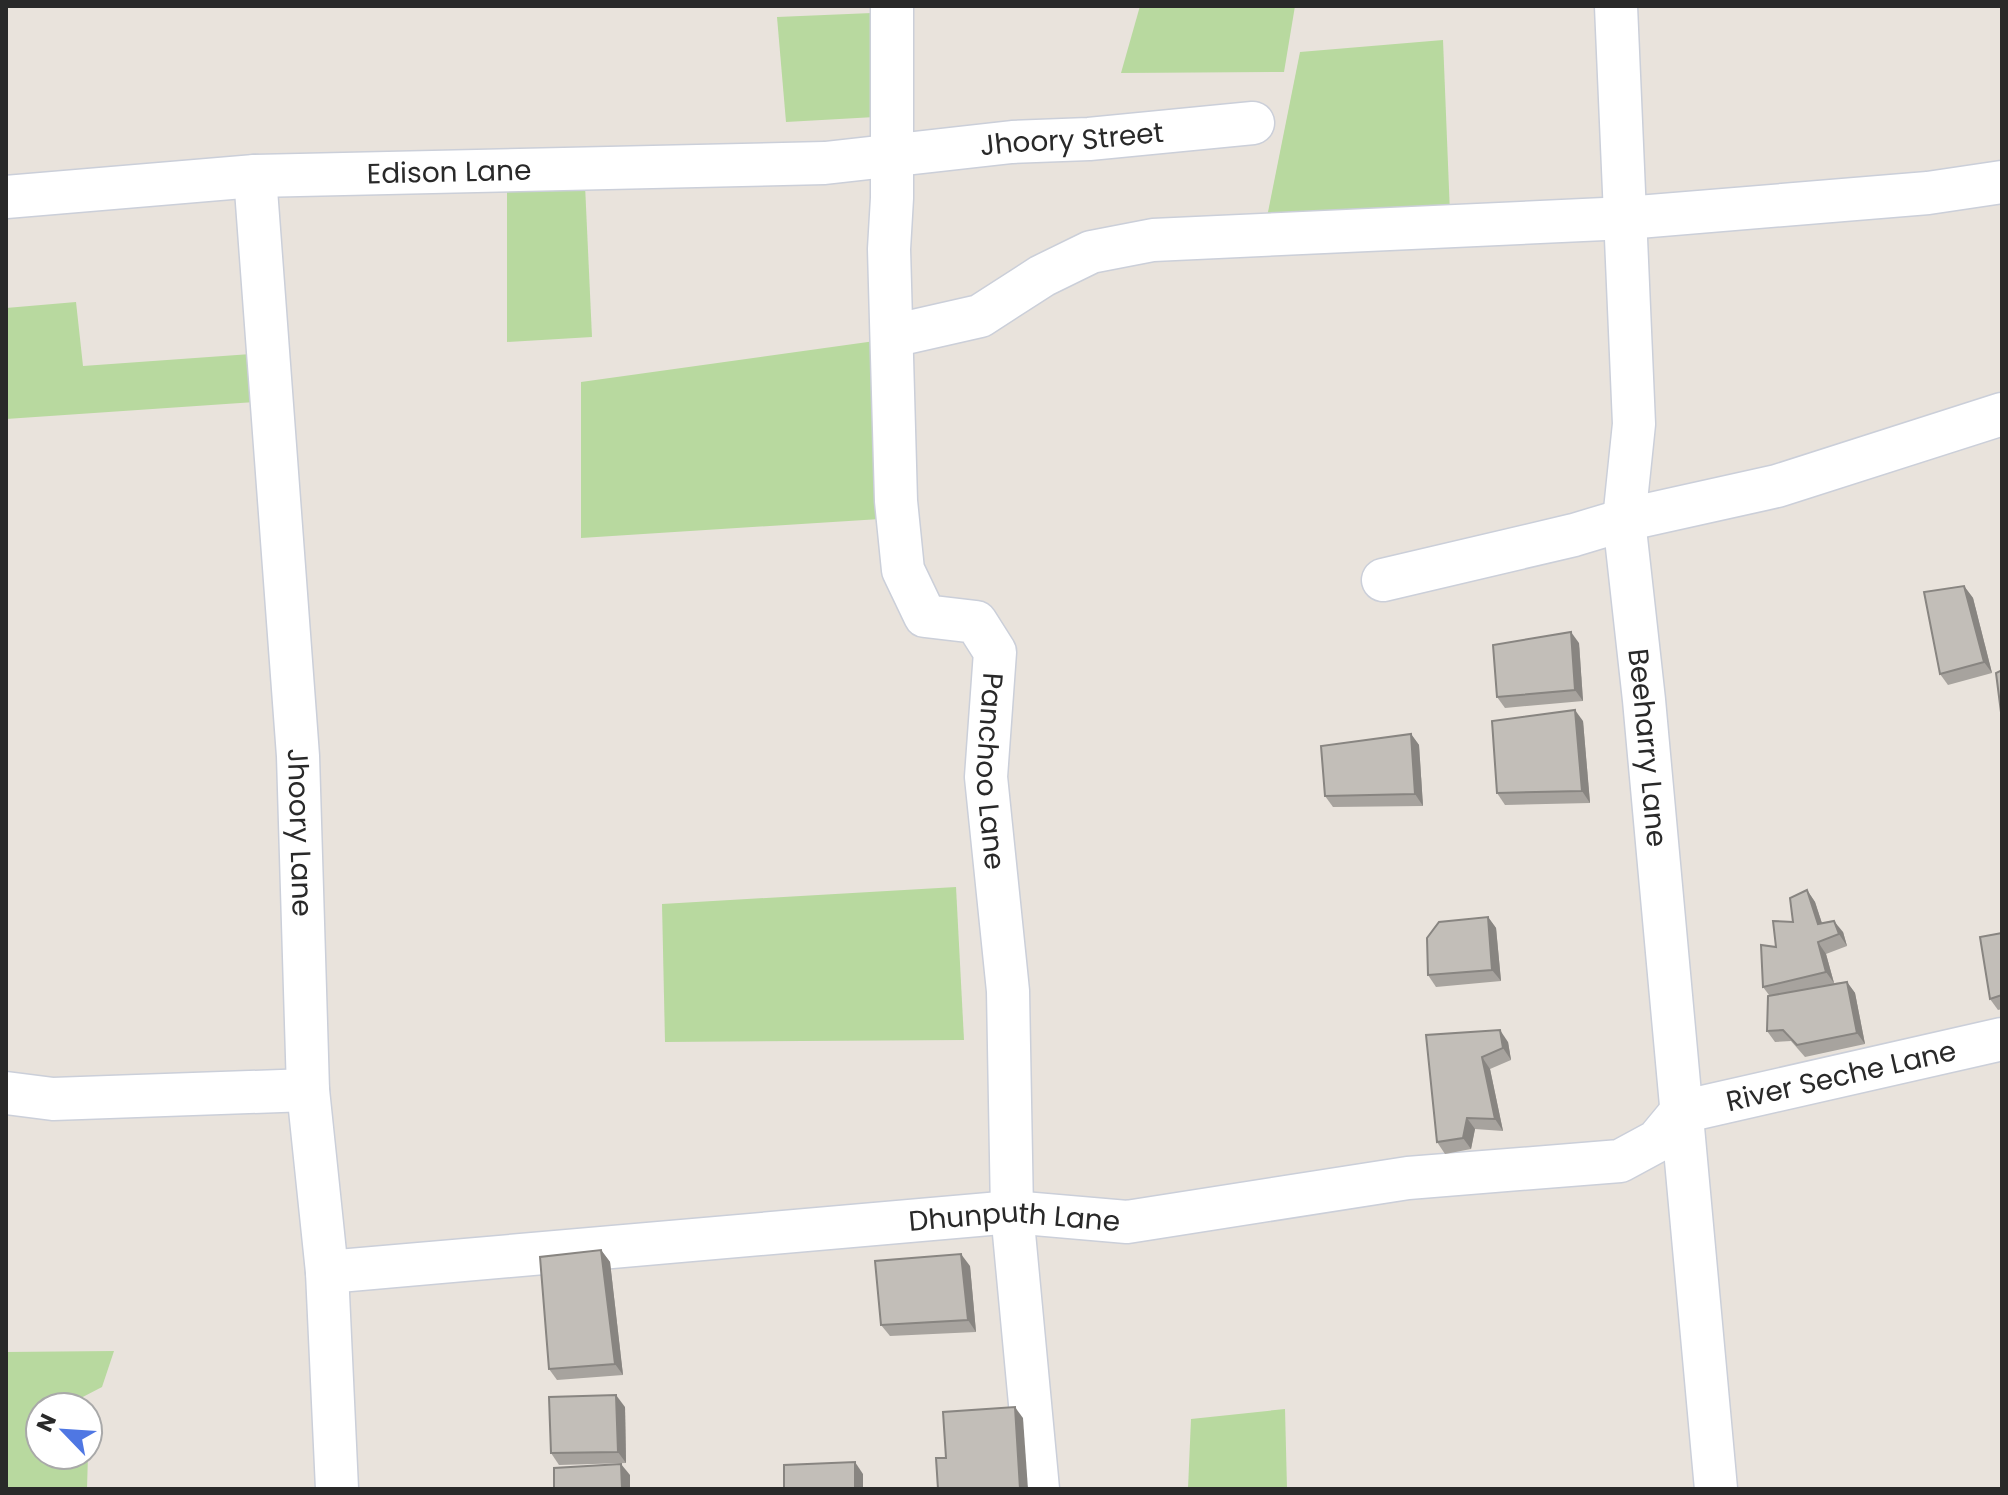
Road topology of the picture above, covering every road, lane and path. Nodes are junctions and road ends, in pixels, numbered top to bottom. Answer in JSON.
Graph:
{"nodes":[{"id":1,"x":892,"y":6,"type":"edge"},
{"id":2,"x":1616,"y":6,"type":"edge"},
{"id":3,"x":1253,"y":123,"type":"dead end"},
{"id":4,"x":891,"y":156,"type":"junction"},
{"id":5,"x":255,"y":176,"type":"junction"},
{"id":6,"x":2002,"y":182,"type":"edge"},
{"id":7,"x":6,"y":197,"type":"edge"},
{"id":8,"x":1626,"y":218,"type":"junction"},
{"id":9,"x":892,"y":336,"type":"junction"},
{"id":10,"x":2002,"y":414,"type":"edge"},
{"id":11,"x":1624,"y":520,"type":"junction"},
{"id":12,"x":1383,"y":580,"type":"dead end"},
{"id":13,"x":2002,"y":1039,"type":"edge"},
{"id":14,"x":308,"y":1090,"type":"junction"},
{"id":15,"x":6,"y":1093,"type":"edge"},
{"id":16,"x":1681,"y":1112,"type":"junction"},
{"id":17,"x":1012,"y":1212,"type":"junction"},
{"id":18,"x":327,"y":1272,"type":"junction"},
{"id":19,"x":337,"y":1489,"type":"edge"},
{"id":20,"x":1038,"y":1489,"type":"edge"},
{"id":21,"x":1716,"y":1489,"type":"edge"}],
"edges":[{"from":1,"to":4,"type":"street"},
{"from":2,"to":8,"type":"street","name":"Beeharry Lane"},
{"from":3,"to":4,"type":"street","name":"Jhoory Street"},
{"from":4,"to":5,"type":"street","name":"Edison Lane"},
{"from":4,"to":9,"type":"street"},
{"from":5,"to":7,"type":"street","name":"Edison Lane"},
{"from":5,"to":14,"type":"street","name":"Jhoory Lane"},
{"from":6,"to":8,"type":"street"},
{"from":8,"to":9,"type":"street"},
{"from":8,"to":11,"type":"street","name":"Beeharry Lane"},
{"from":9,"to":17,"type":"street","name":"Panchoo Lane"},
{"from":10,"to":11,"type":"street"},
{"from":11,"to":12,"type":"street"},
{"from":11,"to":16,"type":"street","name":"Beeharry Lane"},
{"from":13,"to":16,"type":"street","name":"River Seche Lane"},
{"from":14,"to":15,"type":"street"},
{"from":14,"to":18,"type":"street","name":"Jhoory Lane"},
{"from":16,"to":17,"type":"street","name":"Dhunputh Lane"},
{"from":16,"to":21,"type":"street","name":"Beeharry Lane"},
{"from":17,"to":18,"type":"street","name":"Dhunputh Lane"},
{"from":17,"to":20,"type":"street"},
{"from":18,"to":19,"type":"street","name":"Jhoory Lane"}]}
